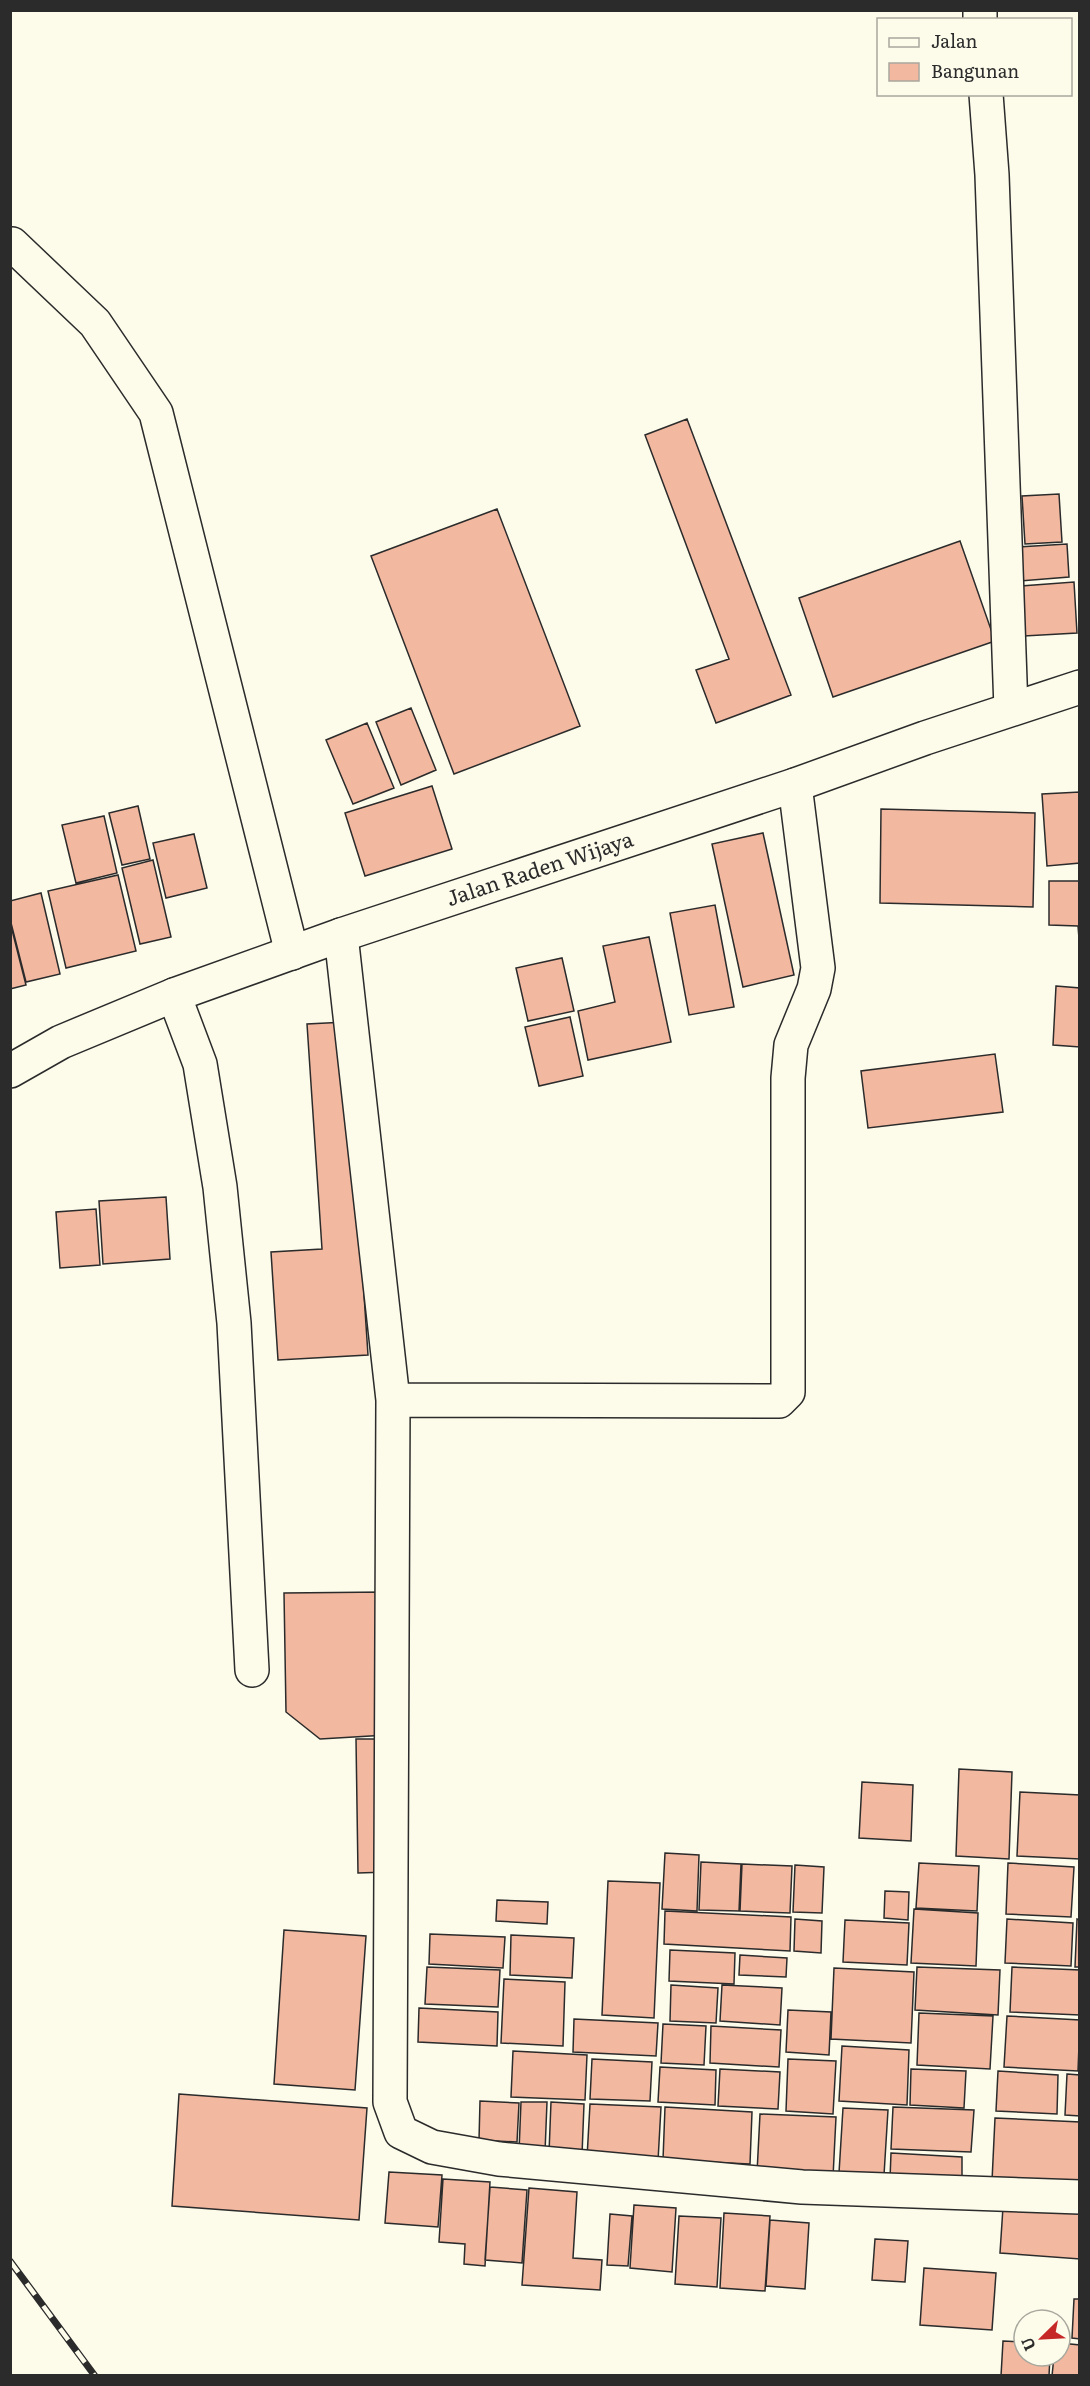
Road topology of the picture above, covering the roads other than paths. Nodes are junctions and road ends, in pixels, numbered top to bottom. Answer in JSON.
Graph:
{"nodes":[{"id":1,"x":986,"y":96,"type":"edge"},
{"id":2,"x":12,"y":244,"type":"dead end"},
{"id":3,"x":1080,"y":687,"type":"edge"},
{"id":4,"x":1011,"y":709,"type":"junction"},
{"id":5,"x":795,"y":785,"type":"junction"},
{"id":6,"x":341,"y":935,"type":"junction"},
{"id":7,"x":292,"y":953,"type":"junction"},
{"id":8,"x":174,"y":995,"type":"junction"},
{"id":9,"x":10,"y":1071,"type":"edge"},
{"id":10,"x":393,"y":1400,"type":"junction"},
{"id":11,"x":252,"y":1670,"type":"dead end"},
{"id":12,"x":1080,"y":2197,"type":"edge"}],
"edges":[{"from":1,"to":4,"type":"main road"},
{"from":2,"to":7,"type":"main road"},
{"from":3,"to":4,"type":"main road","name":"Jalan Raden Wijaya"},
{"from":4,"to":5,"type":"main road","name":"Jalan Raden Wijaya"},
{"from":5,"to":6,"type":"main road","name":"Jalan Raden Wijaya"},
{"from":5,"to":10,"type":"main road"},
{"from":6,"to":7,"type":"main road","name":"Jalan Raden Wijaya"},
{"from":6,"to":10,"type":"main road"},
{"from":7,"to":8,"type":"main road","name":"Jalan Raden Wijaya"},
{"from":8,"to":9,"type":"main road","name":"Jalan Raden Wijaya"},
{"from":8,"to":11,"type":"main road"},
{"from":10,"to":12,"type":"main road"}]}
